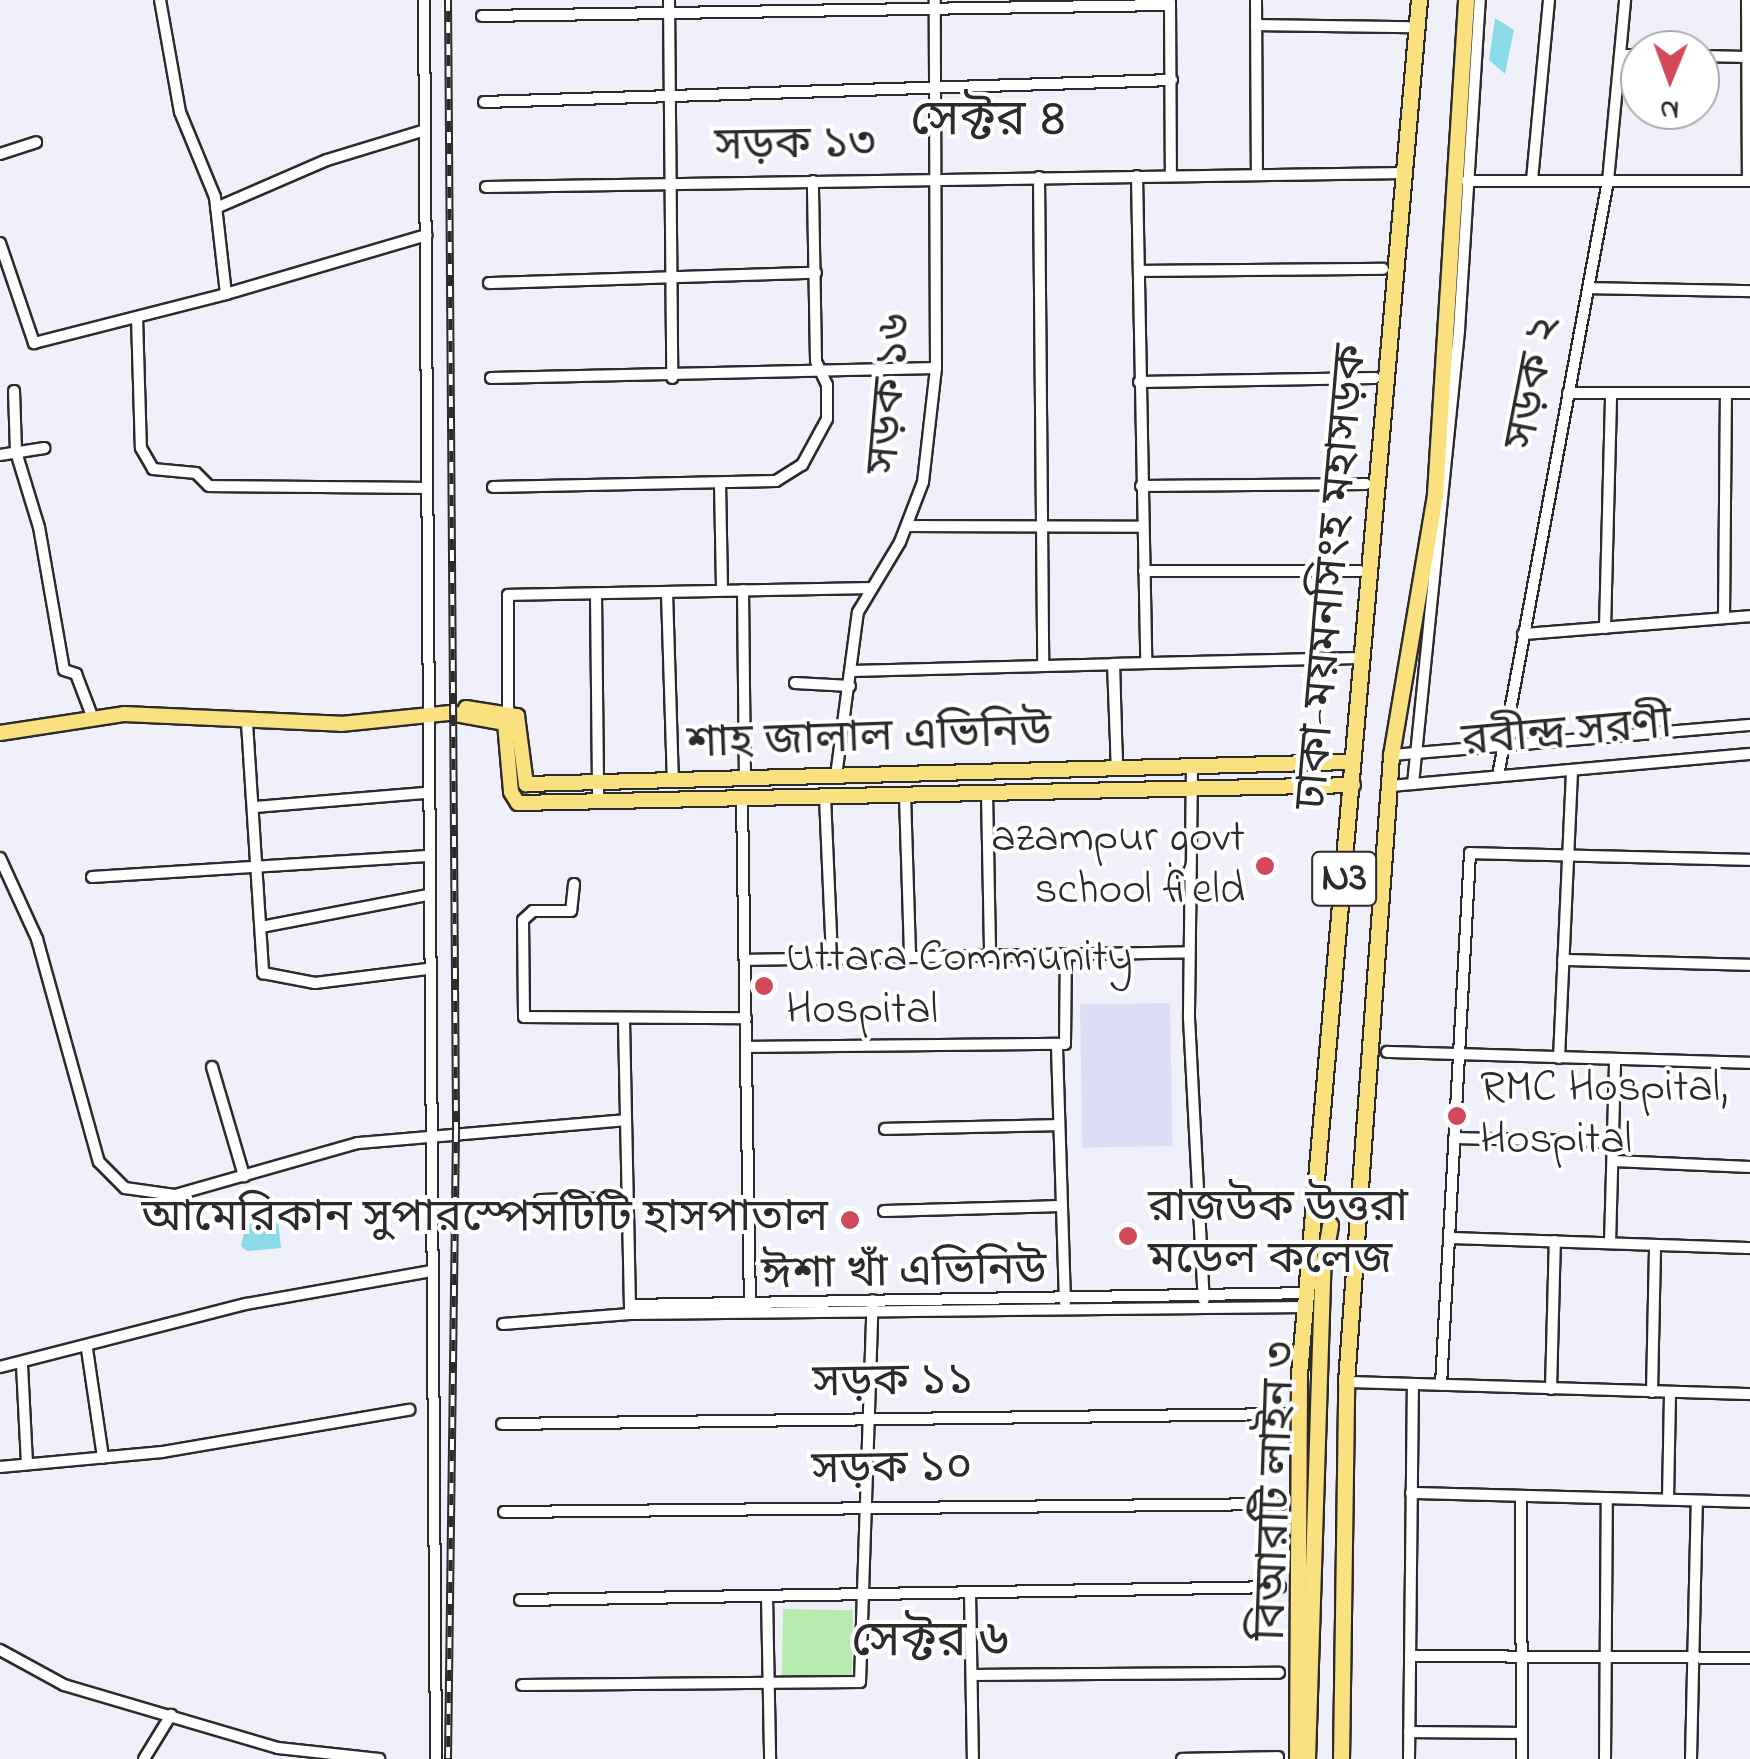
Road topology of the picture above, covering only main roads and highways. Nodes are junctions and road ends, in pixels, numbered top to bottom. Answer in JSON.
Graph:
{"nodes":[{"id":1,"x":1418,"y":0,"type":"edge"},
{"id":2,"x":1466,"y":0,"type":"edge"},
{"id":3,"x":457,"y":715,"type":"junction"},
{"id":4,"x":0,"y":733,"type":"edge"},
{"id":5,"x":1352,"y":762,"type":"junction"},
{"id":6,"x":1353,"y":785,"type":"junction"},
{"id":7,"x":1323,"y":1221,"type":"junction"},
{"id":8,"x":1298,"y":1759,"type":"edge"},
{"id":9,"x":1307,"y":1759,"type":"edge"},
{"id":10,"x":1341,"y":1759,"type":"edge"}],
"edges":[{"from":1,"to":5,"type":"highway","name":"ঢাকা-ময়মনসিংহ মহাসড়ক","number":"N3"},
{"from":2,"to":10,"type":"highway","name":"ঢাকা-ময়মনসিংহ মহাসড়ক","number":"N3"},
{"from":3,"to":4,"type":"main road"},
{"from":3,"to":5,"type":"main road","name":"শাহ জালাল এভিনিউ"},
{"from":3,"to":6,"type":"main road","name":"শাহ জালাল এভিনিউ"},
{"from":5,"to":6,"type":"highway","name":"ঢাকা-ময়মনসিংহ মহাসড়ক","number":"N3"},
{"from":6,"to":7,"type":"highway","name":"ঢাকা-ময়মনসিংহ মহাসড়ক","number":"N3"},
{"from":7,"to":8,"type":"highway","name":"ঢাকা-ময়মনসিংহ মহাসড়ক","number":"N3"},
{"from":7,"to":9,"type":"highway","name":"বিআরটি লাইন ৩"}]}
